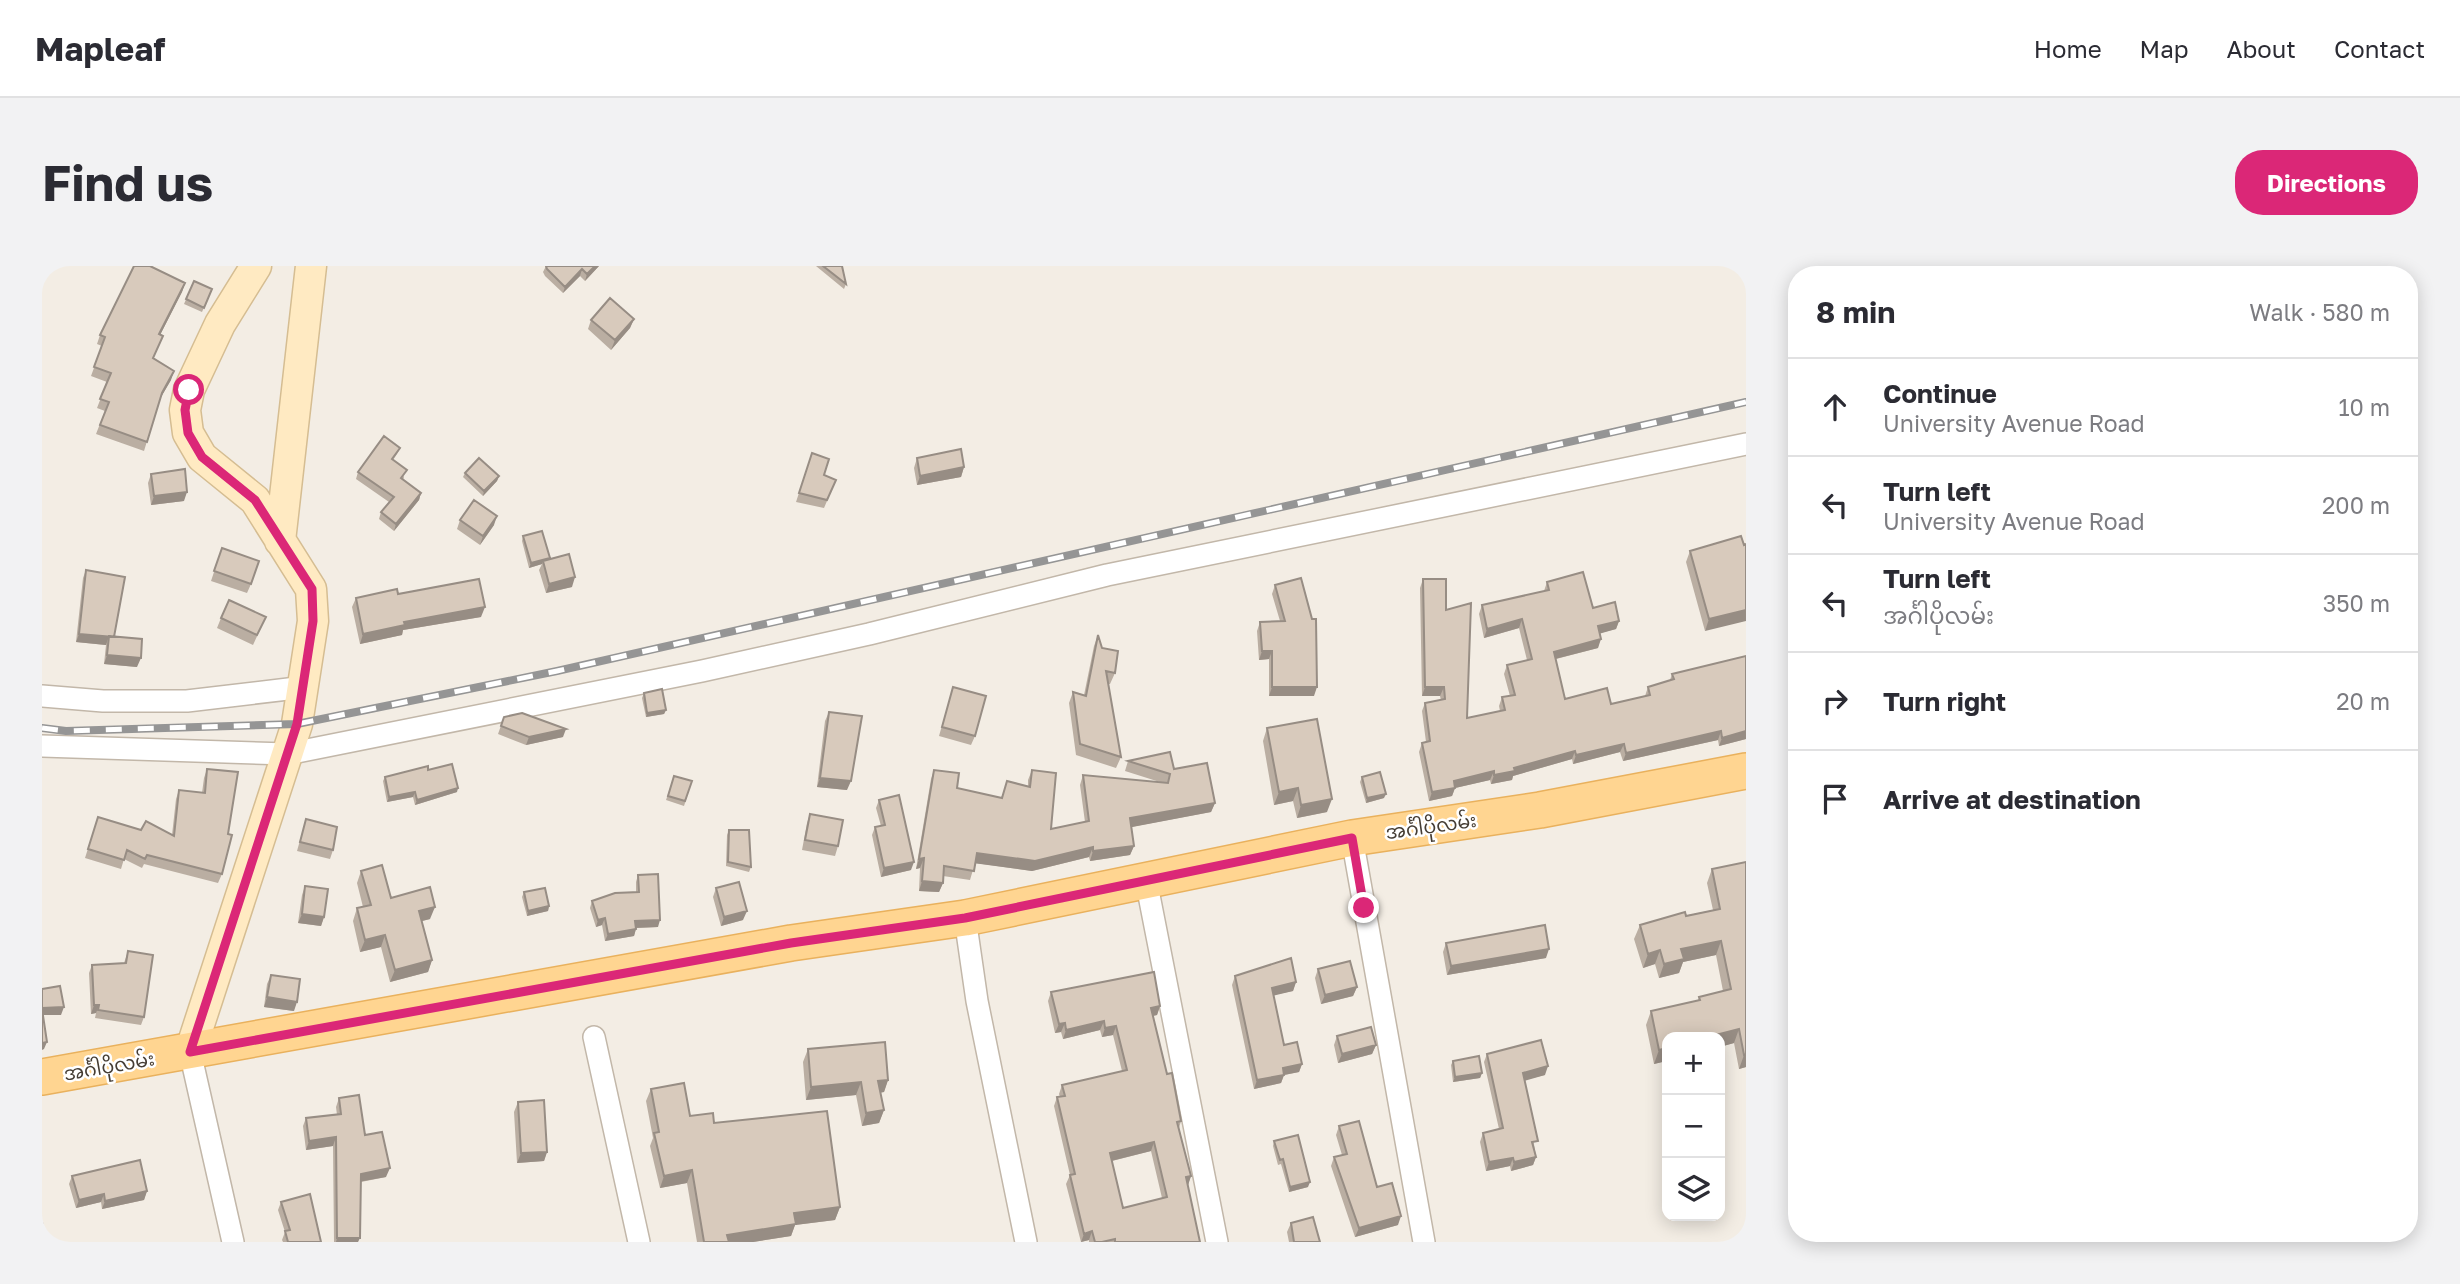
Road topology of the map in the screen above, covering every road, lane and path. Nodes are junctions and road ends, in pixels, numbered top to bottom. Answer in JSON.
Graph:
{"nodes":[{"id":1,"x":256,"y":266,"type":"edge"},
{"id":2,"x":311,"y":266,"type":"edge"},
{"id":3,"x":1746,"y":444,"type":"edge"},
{"id":4,"x":280,"y":541,"type":"junction"},
{"id":5,"x":305,"y":687,"type":"junction"},
{"id":6,"x":42,"y":696,"type":"edge"},
{"id":7,"x":42,"y":746,"type":"edge"},
{"id":8,"x":286,"y":754,"type":"junction"},
{"id":9,"x":1746,"y":771,"type":"edge"},
{"id":10,"x":1352,"y":838,"type":"junction"},
{"id":11,"x":1146,"y":880,"type":"junction"},
{"id":12,"x":965,"y":918,"type":"junction"},
{"id":13,"x":594,"y":1037,"type":"dead end"},
{"id":14,"x":190,"y":1052,"type":"junction"},
{"id":15,"x":42,"y":1077,"type":"edge"},
{"id":16,"x":233,"y":1242,"type":"edge"},
{"id":17,"x":639,"y":1242,"type":"edge"},
{"id":18,"x":1026,"y":1242,"type":"edge"},
{"id":19,"x":1217,"y":1242,"type":"edge"},
{"id":20,"x":1424,"y":1242,"type":"edge"}],
"edges":[{"from":1,"to":4,"type":"main road"},
{"from":2,"to":4,"type":"main road"},
{"from":3,"to":8,"type":"street"},
{"from":4,"to":5,"type":"main road"},
{"from":5,"to":6,"type":"street"},
{"from":5,"to":8,"type":"main road"},
{"from":7,"to":8,"type":"street"},
{"from":8,"to":14,"type":"main road"},
{"from":9,"to":10,"type":"main road","name":"အင်္ဂါပိုလမ်း"},
{"from":10,"to":11,"type":"main road","name":"အင်္ဂါပိုလမ်း"},
{"from":10,"to":20,"type":"street"},
{"from":11,"to":12,"type":"main road","name":"အင်္ဂါပိုလမ်း"},
{"from":11,"to":19,"type":"street"},
{"from":12,"to":14,"type":"main road","name":"အင်္ဂါပိုလမ်း"},
{"from":12,"to":18,"type":"street"},
{"from":13,"to":17,"type":"street"},
{"from":14,"to":15,"type":"main road","name":"အင်္ဂါပိုလမ်း"},
{"from":14,"to":16,"type":"street"}]}
